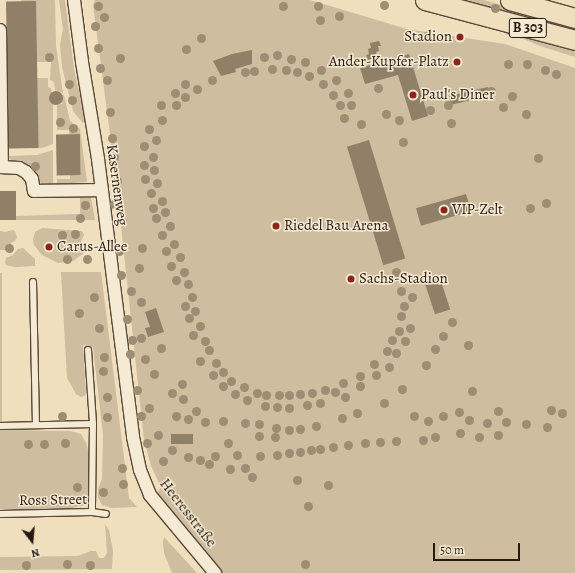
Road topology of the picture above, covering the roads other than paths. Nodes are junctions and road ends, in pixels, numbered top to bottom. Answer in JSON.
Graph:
{"nodes":[{"id":1,"x":74,"y":0,"type":"edge"},
{"id":2,"x":425,"y":0,"type":"edge"},
{"id":3,"x":510,"y":0,"type":"edge"},
{"id":4,"x":575,"y":18,"type":"edge"},
{"id":5,"x":0,"y":30,"type":"edge"},
{"id":6,"x":575,"y":40,"type":"edge"},
{"id":7,"x":1,"y":167,"type":"edge"},
{"id":8,"x":102,"y":190,"type":"junction"},
{"id":9,"x":33,"y":282,"type":"dead end"},
{"id":10,"x":88,"y":350,"type":"dead end"},
{"id":11,"x":93,"y":424,"type":"junction"},
{"id":12,"x":0,"y":426,"type":"edge"},
{"id":13,"x":36,"y":426,"type":"junction"},
{"id":14,"x":140,"y":470,"type":"joint"},
{"id":15,"x":92,"y":512,"type":"junction"},
{"id":16,"x":0,"y":514,"type":"edge"},
{"id":17,"x":106,"y":514,"type":"dead end"},
{"id":18,"x":215,"y":573,"type":"edge"}],
"edges":[{"from":1,"to":8,"type":"street","name":"Kasernenweg"},
{"from":2,"to":6,"type":"main road","number":"B 303"},
{"from":3,"to":4,"type":"main road","number":"B 303"},
{"from":5,"to":7,"type":"street"},
{"from":7,"to":8,"type":"street"},
{"from":8,"to":14,"type":"street","name":"Kasernenweg"},
{"from":9,"to":13,"type":"lane"},
{"from":10,"to":11,"type":"lane"},
{"from":11,"to":13,"type":"lane"},
{"from":11,"to":15,"type":"lane"},
{"from":12,"to":13,"type":"lane"},
{"from":14,"to":18,"type":"street","name":"Heeresstraße"},
{"from":15,"to":16,"type":"lane","name":"Ross Street"},
{"from":15,"to":17,"type":"lane","name":"Ross Street"}]}
